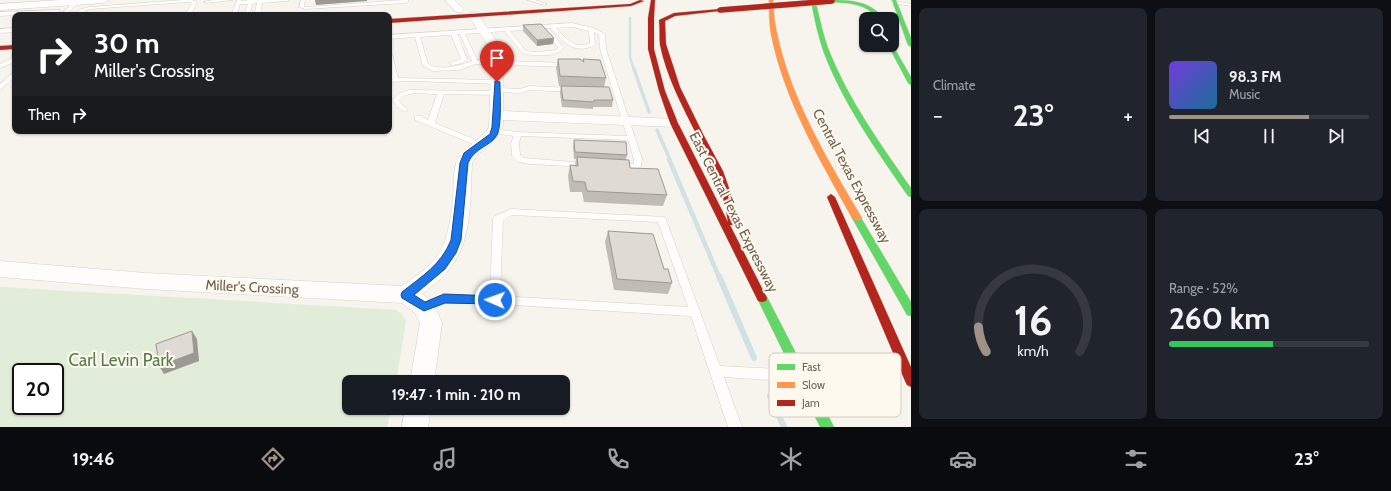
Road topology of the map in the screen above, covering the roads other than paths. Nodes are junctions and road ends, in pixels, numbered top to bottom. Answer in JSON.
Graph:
{"nodes":[{"id":1,"x":108,"y":0,"type":"edge"},
{"id":2,"x":231,"y":0,"type":"edge"},
{"id":3,"x":287,"y":0,"type":"edge"},
{"id":4,"x":303,"y":0,"type":"edge"},
{"id":5,"x":406,"y":0,"type":"edge"},
{"id":6,"x":450,"y":0,"type":"edge"},
{"id":7,"x":529,"y":0,"type":"edge"},
{"id":8,"x":609,"y":0,"type":"edge"},
{"id":9,"x":640,"y":0,"type":"edge"},
{"id":10,"x":653,"y":0,"type":"edge"},
{"id":11,"x":771,"y":0,"type":"edge"},
{"id":12,"x":813,"y":0,"type":"edge"},
{"id":13,"x":176,"y":1,"type":"edge"},
{"id":14,"x":251,"y":1,"type":"edge"},
{"id":15,"x":260,"y":1,"type":"edge"},
{"id":16,"x":894,"y":1,"type":"edge"},
{"id":17,"x":67,"y":2,"type":"junction"},
{"id":18,"x":77,"y":2,"type":"junction"},
{"id":19,"x":206,"y":2,"type":"dead end"},
{"id":20,"x":239,"y":2,"type":"edge"},
{"id":21,"x":381,"y":2,"type":"edge"},
{"id":22,"x":102,"y":4,"type":"edge"},
{"id":23,"x":545,"y":4,"type":"junction"},
{"id":24,"x":911,"y":5,"type":"edge"},
{"id":25,"x":0,"y":7,"type":"edge"},
{"id":26,"x":597,"y":7,"type":"junction"},
{"id":27,"x":58,"y":10,"type":"junction"},
{"id":28,"x":459,"y":10,"type":"junction"},
{"id":29,"x":29,"y":12,"type":"edge"},
{"id":30,"x":56,"y":12,"type":"edge"},
{"id":31,"x":66,"y":12,"type":"edge"},
{"id":32,"x":81,"y":12,"type":"edge"},
{"id":33,"x":190,"y":12,"type":"edge"},
{"id":34,"x":235,"y":12,"type":"edge"},
{"id":35,"x":247,"y":12,"type":"edge"},
{"id":36,"x":258,"y":12,"type":"edge"},
{"id":37,"x":878,"y":12,"type":"edge"},
{"id":38,"x":12,"y":13,"type":"edge"},
{"id":39,"x":0,"y":14,"type":"edge"},
{"id":40,"x":392,"y":15,"type":"edge"},
{"id":41,"x":473,"y":15,"type":"junction"},
{"id":42,"x":400,"y":20,"type":"junction"},
{"id":43,"x":392,"y":21,"type":"edge"},
{"id":44,"x":649,"y":22,"type":"junction"},
{"id":45,"x":544,"y":26,"type":"junction"},
{"id":46,"x":552,"y":26,"type":"junction"},
{"id":47,"x":506,"y":29,"type":"junction"},
{"id":48,"x":591,"y":29,"type":"junction"},
{"id":49,"x":12,"y":30,"type":"edge"},
{"id":50,"x":484,"y":30,"type":"junction"},
{"id":51,"x":0,"y":31,"type":"edge"},
{"id":52,"x":452,"y":32,"type":"junction"},
{"id":53,"x":462,"y":32,"type":"junction"},
{"id":54,"x":417,"y":35,"type":"junction"},
{"id":55,"x":392,"y":37,"type":"edge"},
{"id":56,"x":911,"y":45,"type":"edge"},
{"id":57,"x":12,"y":47,"type":"edge"},
{"id":58,"x":0,"y":48,"type":"edge"},
{"id":59,"x":603,"y":49,"type":"junction"},
{"id":60,"x":577,"y":50,"type":"dead end"},
{"id":61,"x":895,"y":52,"type":"edge"},
{"id":62,"x":12,"y":58,"type":"edge"},
{"id":63,"x":12,"y":59,"type":"edge"},
{"id":64,"x":0,"y":60,"type":"edge"},
{"id":65,"x":424,"y":60,"type":"junction"},
{"id":66,"x":475,"y":62,"type":"junction"},
{"id":67,"x":497,"y":63,"type":"junction"},
{"id":68,"x":577,"y":65,"type":"edge"},
{"id":69,"x":0,"y":66,"type":"edge"},
{"id":70,"x":601,"y":66,"type":"edge"},
{"id":71,"x":608,"y":66,"type":"junction"},
{"id":72,"x":12,"y":76,"type":"edge"},
{"id":73,"x":392,"y":80,"type":"edge"},
{"id":74,"x":911,"y":83,"type":"edge"},
{"id":75,"x":0,"y":88,"type":"edge"},
{"id":76,"x":497,"y":88,"type":"junction"},
{"id":77,"x":578,"y":90,"type":"edge"},
{"id":78,"x":609,"y":91,"type":"edge"},
{"id":79,"x":617,"y":91,"type":"junction"},
{"id":80,"x":441,"y":92,"type":"junction"},
{"id":81,"x":405,"y":110,"type":"dead end"},
{"id":82,"x":496,"y":115,"type":"junction"},
{"id":83,"x":418,"y":118,"type":"dead end"},
{"id":84,"x":627,"y":121,"type":"junction"},
{"id":85,"x":431,"y":123,"type":"junction"},
{"id":86,"x":674,"y":123,"type":"junction"},
{"id":87,"x":494,"y":131,"type":"junction"},
{"id":88,"x":518,"y":134,"type":"junction"},
{"id":89,"x":631,"y":138,"type":"junction"},
{"id":90,"x":480,"y":145,"type":"junction"},
{"id":91,"x":820,"y":152,"type":"junction"},
{"id":92,"x":594,"y":165,"type":"edge"},
{"id":93,"x":610,"y":166,"type":"edge"},
{"id":94,"x":818,"y":168,"type":"dead end"},
{"id":95,"x":828,"y":189,"type":"dead end"},
{"id":96,"x":911,"y":194,"type":"edge"},
{"id":97,"x":738,"y":249,"type":"junction"},
{"id":98,"x":0,"y":268,"type":"edge"},
{"id":99,"x":406,"y":295,"type":"junction"},
{"id":100,"x":495,"y":300,"type":"junction"},
{"id":101,"x":424,"y":307,"type":"junction"},
{"id":102,"x":696,"y":312,"type":"junction"},
{"id":103,"x":911,"y":312,"type":"edge"},
{"id":104,"x":790,"y":353,"type":"edge"},
{"id":105,"x":899,"y":353,"type":"edge"},
{"id":106,"x":901,"y":358,"type":"edge"},
{"id":107,"x":716,"y":371,"type":"junction"},
{"id":108,"x":769,"y":374,"type":"edge"},
{"id":109,"x":423,"y":375,"type":"edge"},
{"id":110,"x":911,"y":381,"type":"edge"},
{"id":111,"x":417,"y":415,"type":"edge"},
{"id":112,"x":822,"y":417,"type":"edge"},
{"id":113,"x":416,"y":427,"type":"edge"},
{"id":114,"x":736,"y":427,"type":"edge"},
{"id":115,"x":827,"y":427,"type":"edge"}],
"edges":[{"from":1,"to":22,"type":"lane"},
{"from":2,"to":19,"type":"lane"},
{"from":3,"to":15,"type":"lane"},
{"from":4,"to":21,"type":"lane"},
{"from":5,"to":21,"type":"lane"},
{"from":6,"to":28,"type":"street"},
{"from":7,"to":23,"type":"lane"},
{"from":8,"to":23,"type":"main road"},
{"from":9,"to":10,"type":"main road"},
{"from":9,"to":26,"type":"main road"},
{"from":10,"to":44,"type":"main road","name":"East Central Texas Expressway"},
{"from":11,"to":91,"type":"main road","name":"Central Texas Expressway"},
{"from":12,"to":96,"type":"main road"},
{"from":13,"to":22,"type":"lane"},
{"from":13,"to":33,"type":"lane"},
{"from":14,"to":15,"type":"lane"},
{"from":14,"to":20,"type":"lane"},
{"from":14,"to":35,"type":"lane"},
{"from":15,"to":36,"type":"lane"},
{"from":16,"to":24,"type":"lane"},
{"from":16,"to":56,"type":"main road"},
{"from":17,"to":18,"type":"street"},
{"from":17,"to":25,"type":"street"},
{"from":17,"to":27,"type":"lane"},
{"from":18,"to":22,"type":"street"},
{"from":18,"to":31,"type":"lane"},
{"from":20,"to":34,"type":"lane"},
{"from":22,"to":32,"type":"lane"},
{"from":23,"to":28,"type":"main road"},
{"from":26,"to":41,"type":"main road"},
{"from":26,"to":44,"type":"main road"},
{"from":27,"to":29,"type":"lane"},
{"from":27,"to":30,"type":"lane"},
{"from":28,"to":40,"type":"main road"},
{"from":28,"to":42,"type":"main road"},
{"from":37,"to":97,"type":"main road","bridge":true},
{"from":38,"to":39,"type":"lane"},
{"from":41,"to":42,"type":"main road"},
{"from":41,"to":50,"type":"street"},
{"from":42,"to":43,"type":"main road"},
{"from":44,"to":86,"type":"main road","name":"East Central Texas Expressway"},
{"from":45,"to":46,"type":"lane"},
{"from":45,"to":47,"type":"lane"},
{"from":45,"to":47,"type":"lane"},
{"from":46,"to":48,"type":"lane"},
{"from":46,"to":48,"type":"lane"},
{"from":47,"to":50,"type":"lane"},
{"from":48,"to":59,"type":"lane"},
{"from":49,"to":51,"type":"lane"},
{"from":50,"to":53,"type":"lane"},
{"from":50,"to":67,"type":"street"},
{"from":52,"to":53,"type":"lane"},
{"from":52,"to":54,"type":"lane"},
{"from":52,"to":65,"type":"lane"},
{"from":53,"to":66,"type":"lane"},
{"from":54,"to":55,"type":"lane"},
{"from":54,"to":65,"type":"lane"},
{"from":57,"to":58,"type":"main road"},
{"from":59,"to":60,"type":"lane"},
{"from":59,"to":71,"type":"lane"},
{"from":61,"to":74,"type":"main road"},
{"from":62,"to":64,"type":"lane"},
{"from":63,"to":69,"type":"lane"},
{"from":65,"to":66,"type":"lane"},
{"from":66,"to":67,"type":"lane"},
{"from":67,"to":68,"type":"lane"},
{"from":67,"to":76,"type":"street"},
{"from":70,"to":71,"type":"lane"},
{"from":71,"to":79,"type":"lane"},
{"from":72,"to":75,"type":"lane"},
{"from":73,"to":76,"type":"lane"},
{"from":76,"to":77,"type":"lane"},
{"from":76,"to":80,"type":"lane"},
{"from":76,"to":82,"type":"street"},
{"from":78,"to":79,"type":"lane"},
{"from":79,"to":84,"type":"lane"},
{"from":80,"to":81,"type":"lane"},
{"from":80,"to":85,"type":"lane"},
{"from":82,"to":84,"type":"street"},
{"from":82,"to":87,"type":"street"},
{"from":83,"to":85,"type":"lane"},
{"from":84,"to":86,"type":"street"},
{"from":84,"to":89,"type":"lane"},
{"from":85,"to":90,"type":"lane"},
{"from":86,"to":97,"type":"main road","name":"East Central Texas Expressway"},
{"from":87,"to":88,"type":"lane"},
{"from":87,"to":90,"type":"street"},
{"from":88,"to":89,"type":"lane"},
{"from":88,"to":92,"type":"lane"},
{"from":89,"to":93,"type":"lane"},
{"from":90,"to":99,"type":"street"},
{"from":91,"to":94,"type":"main road"},
{"from":91,"to":103,"type":"main road","name":"Central Texas Expressway"},
{"from":95,"to":105,"type":"main road"},
{"from":97,"to":104,"type":"main road","name":"East Central Texas Expressway"},
{"from":98,"to":99,"type":"street","name":"Miller's Crossing"},
{"from":99,"to":101,"type":"street"},
{"from":100,"to":101,"type":"lane"},
{"from":100,"to":102,"type":"lane"},
{"from":100,"to":102,"type":"lane"},
{"from":101,"to":109,"type":"street"},
{"from":102,"to":107,"type":"lane"},
{"from":106,"to":110,"type":"main road"},
{"from":107,"to":108,"type":"lane"},
{"from":107,"to":114,"type":"lane"},
{"from":111,"to":113,"type":"street"},
{"from":112,"to":115,"type":"main road","name":"East Central Texas Expressway"}]}
